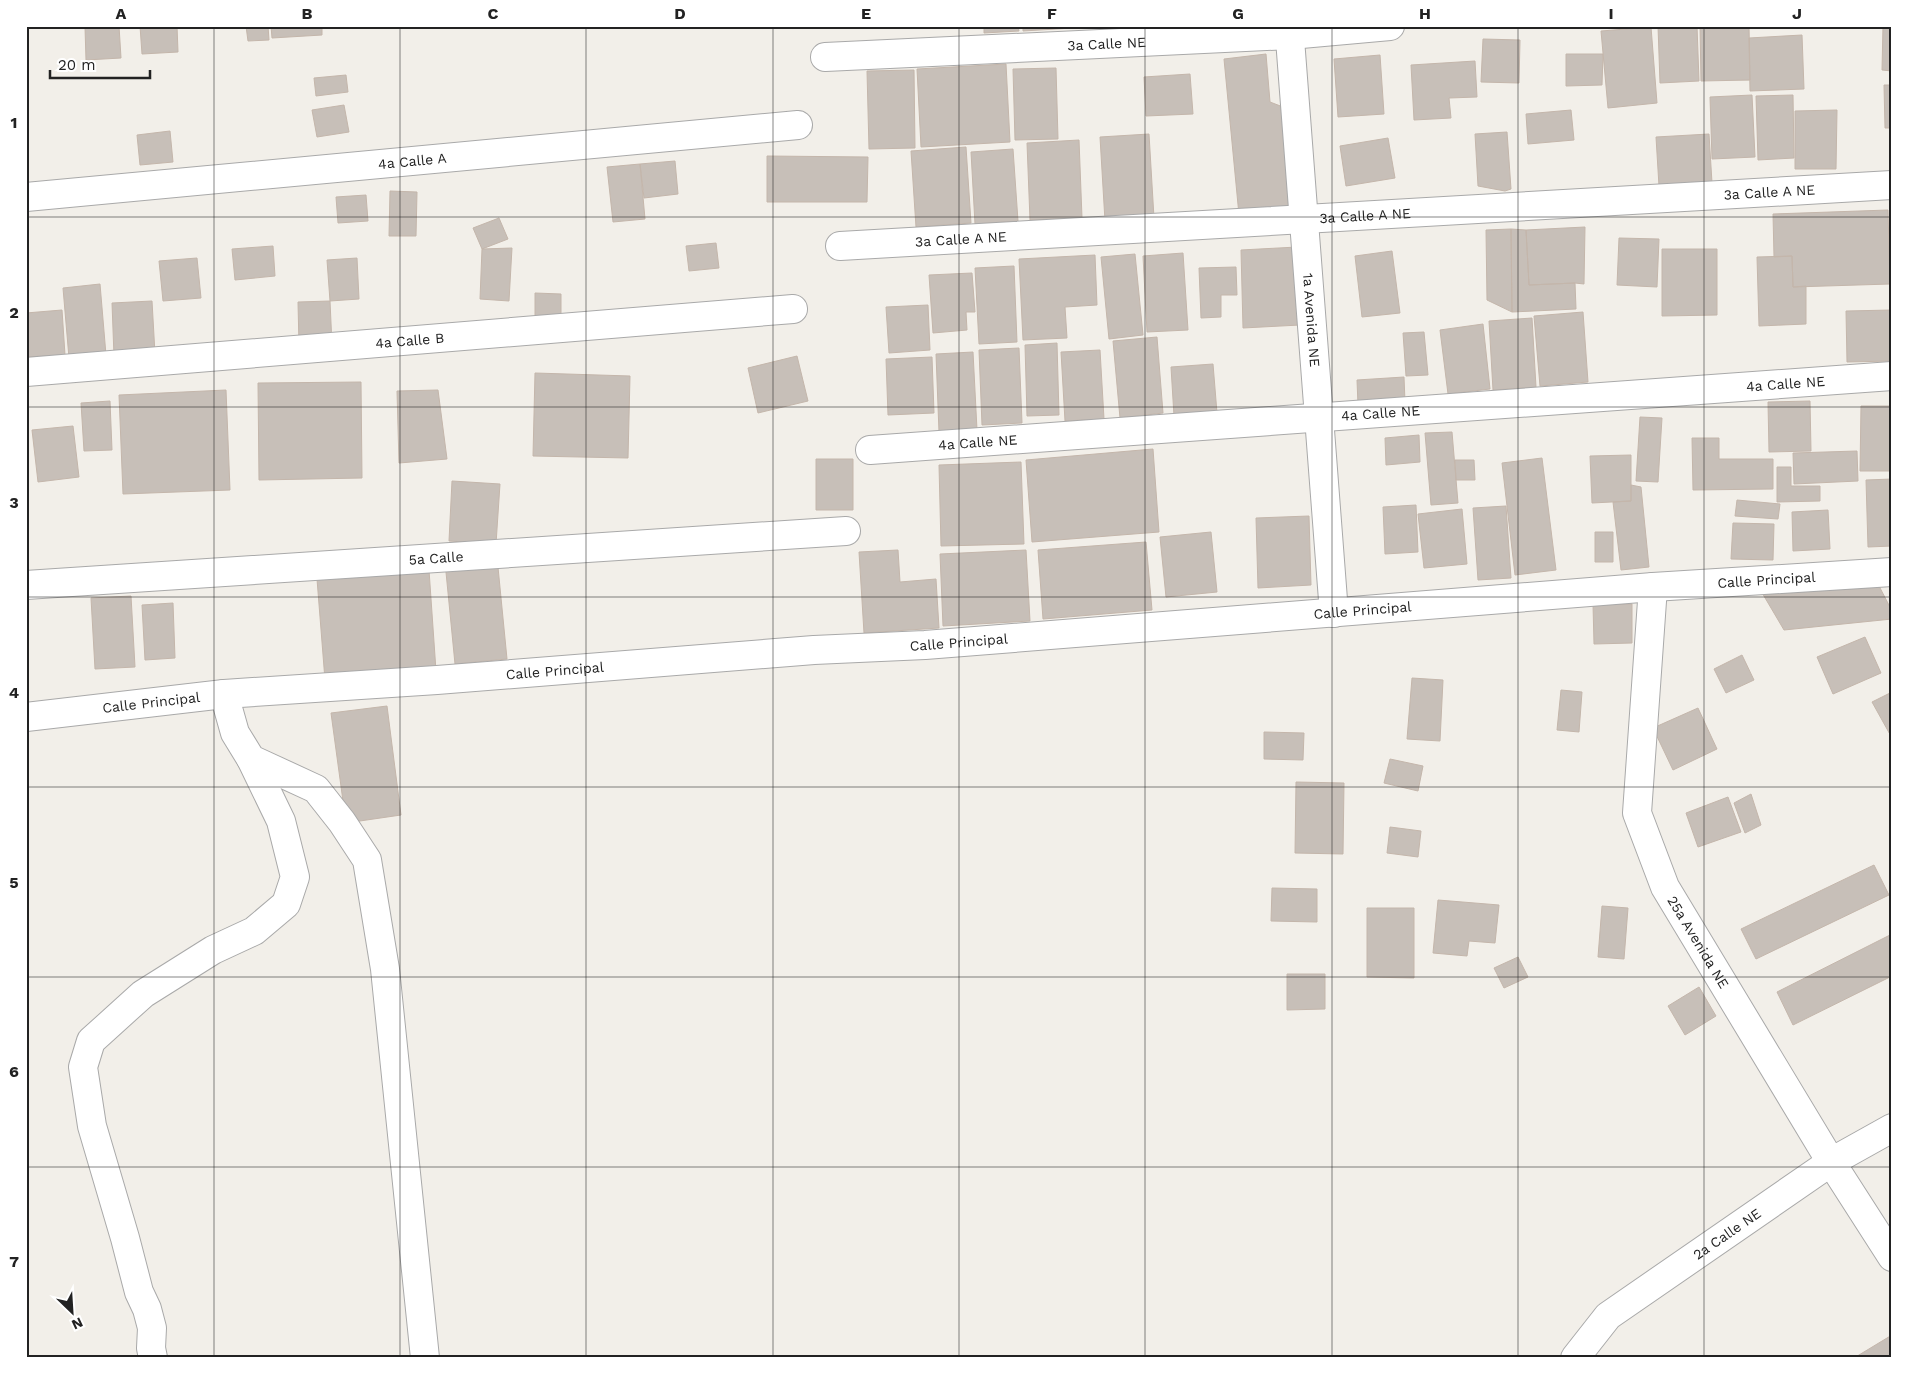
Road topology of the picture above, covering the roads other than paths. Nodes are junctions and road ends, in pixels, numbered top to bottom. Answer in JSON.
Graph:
{"nodes":[{"id":1,"x":1390,"y":26,"type":"edge"},
{"id":2,"x":1289,"y":31,"type":"edge"},
{"id":3,"x":824,"y":57,"type":"dead end"},
{"id":4,"x":798,"y":125,"type":"dead end"},
{"id":5,"x":1892,"y":185,"type":"edge"},
{"id":6,"x":26,"y":197,"type":"edge"},
{"id":7,"x":1304,"y":219,"type":"junction"},
{"id":8,"x":840,"y":246,"type":"dead end"},
{"id":9,"x":793,"y":309,"type":"dead end"},
{"id":10,"x":26,"y":372,"type":"edge"},
{"id":11,"x":1892,"y":376,"type":"edge"},
{"id":12,"x":1319,"y":417,"type":"junction"},
{"id":13,"x":870,"y":450,"type":"dead end"},
{"id":14,"x":846,"y":531,"type":"dead end"},
{"id":15,"x":1892,"y":572,"type":"edge"},
{"id":16,"x":26,"y":585,"type":"edge"},
{"id":17,"x":1653,"y":588,"type":"junction"},
{"id":18,"x":1334,"y":613,"type":"junction"},
{"id":19,"x":224,"y":694,"type":"junction"},
{"id":20,"x":26,"y":717,"type":"edge"},
{"id":21,"x":251,"y":759,"type":"junction"},
{"id":22,"x":1892,"y":1128,"type":"edge"},
{"id":23,"x":1831,"y":1162,"type":"junction"},
{"id":24,"x":1892,"y":1257,"type":"edge"},
{"id":25,"x":153,"y":1358,"type":"edge"},
{"id":26,"x":425,"y":1358,"type":"edge"},
{"id":27,"x":1575,"y":1358,"type":"edge"}],
"edges":[{"from":1,"to":2,"type":"street","name":"3a Calle NE"},
{"from":2,"to":3,"type":"street","name":"3a Calle NE"},
{"from":2,"to":7,"type":"street","name":"1a Avenida NE"},
{"from":4,"to":6,"type":"street","name":"4a Calle A"},
{"from":5,"to":7,"type":"street","name":"3a Calle A NE"},
{"from":7,"to":8,"type":"street","name":"3a Calle A NE"},
{"from":7,"to":12,"type":"street","name":"1a Avenida NE"},
{"from":9,"to":10,"type":"street","name":"4a Calle B"},
{"from":11,"to":12,"type":"street","name":"4a Calle NE"},
{"from":12,"to":13,"type":"street","name":"4a Calle NE"},
{"from":12,"to":18,"type":"street","name":"1a Avenida NE"},
{"from":14,"to":16,"type":"street","name":"5a Calle"},
{"from":15,"to":17,"type":"street","name":"Calle Principal"},
{"from":17,"to":18,"type":"street","name":"Calle Principal"},
{"from":17,"to":23,"type":"street","name":"25a Avenida NE"},
{"from":18,"to":19,"type":"street","name":"Calle Principal"},
{"from":19,"to":20,"type":"street","name":"Calle Principal"},
{"from":19,"to":21,"type":"street"},
{"from":21,"to":25,"type":"street"},
{"from":21,"to":26,"type":"street"},
{"from":22,"to":23,"type":"street","name":"2a Calle NE"},
{"from":23,"to":24,"type":"street","name":"25a Avenida NE"},
{"from":23,"to":27,"type":"street","name":"2a Calle NE"}]}
